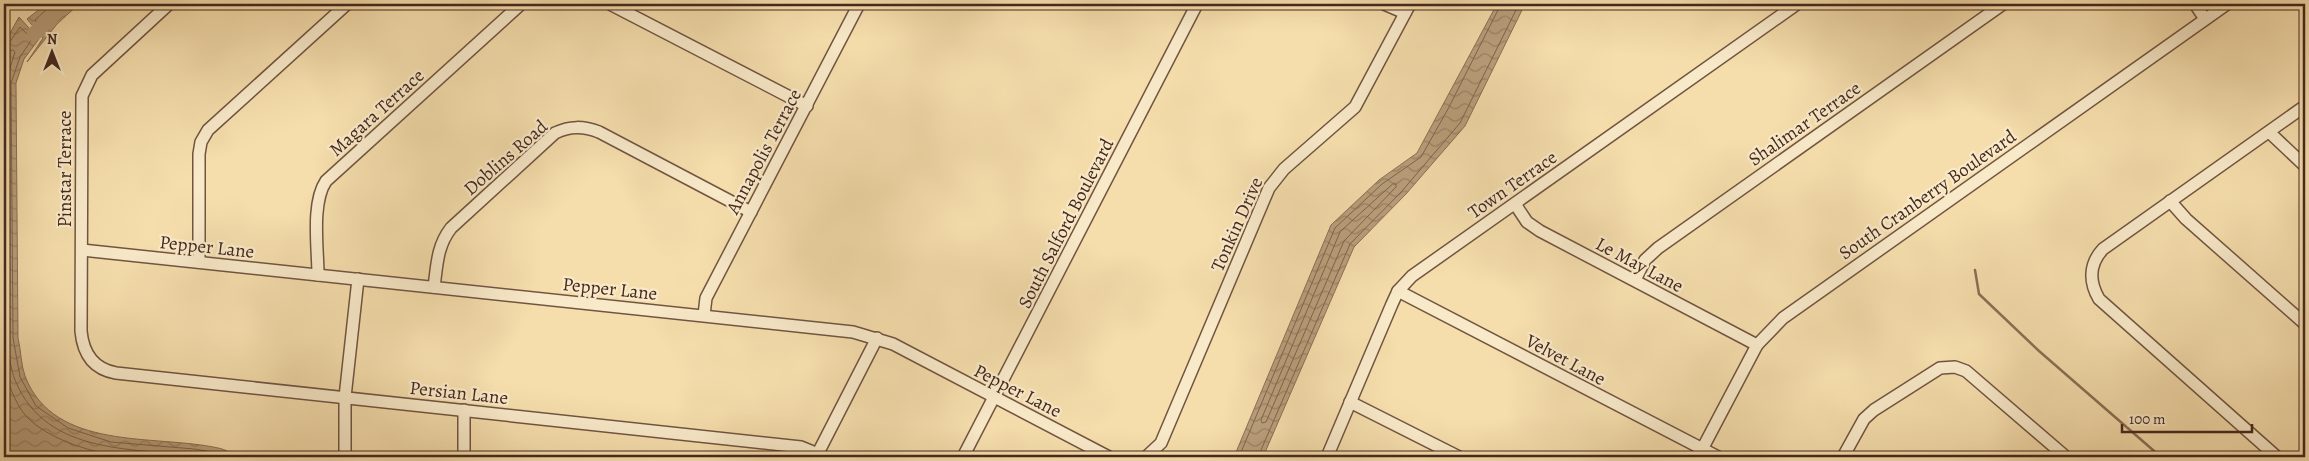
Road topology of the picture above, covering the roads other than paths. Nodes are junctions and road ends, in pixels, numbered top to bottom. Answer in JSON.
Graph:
{"nodes":[{"id":1,"x":169,"y":4,"type":"edge"},
{"id":2,"x":347,"y":4,"type":"edge"},
{"id":3,"x":521,"y":4,"type":"edge"},
{"id":4,"x":610,"y":4,"type":"edge"},
{"id":5,"x":859,"y":4,"type":"edge"},
{"id":6,"x":1197,"y":4,"type":"edge"},
{"id":7,"x":1384,"y":4,"type":"edge"},
{"id":8,"x":1797,"y":4,"type":"edge"},
{"id":9,"x":2003,"y":4,"type":"edge"},
{"id":10,"x":2195,"y":4,"type":"edge"},
{"id":11,"x":2226,"y":4,"type":"edge"},
{"id":12,"x":1407,"y":9,"type":"edge"},
{"id":13,"x":2205,"y":19,"type":"junction"},
{"id":14,"x":806,"y":106,"type":"junction"},
{"id":15,"x":2305,"y":106,"type":"edge"},
{"id":16,"x":2269,"y":132,"type":"junction"},
{"id":17,"x":2305,"y":166,"type":"edge"},
{"id":18,"x":2170,"y":201,"type":"junction"},
{"id":19,"x":1515,"y":204,"type":"junction"},
{"id":20,"x":751,"y":212,"type":"junction"},
{"id":21,"x":82,"y":250,"type":"junction"},
{"id":22,"x":199,"y":262,"type":"junction"},
{"id":23,"x":318,"y":275,"type":"junction"},
{"id":24,"x":358,"y":279,"type":"junction"},
{"id":25,"x":1636,"y":280,"type":"junction"},
{"id":26,"x":434,"y":287,"type":"junction"},
{"id":27,"x":1398,"y":291,"type":"junction"},
{"id":28,"x":704,"y":316,"type":"junction"},
{"id":29,"x":2305,"y":324,"type":"edge"},
{"id":30,"x":877,"y":338,"type":"junction"},
{"id":31,"x":1757,"y":345,"type":"junction"},
{"id":32,"x":97,"y":366,"type":"joint"},
{"id":33,"x":345,"y":397,"type":"junction"},
{"id":34,"x":994,"y":398,"type":"junction"},
{"id":35,"x":1350,"y":402,"type":"junction"},
{"id":36,"x":464,"y":410,"type":"junction"},
{"id":37,"x":1700,"y":453,"type":"edge"},
{"id":38,"x":817,"y":456,"type":"edge"},
{"id":39,"x":345,"y":457,"type":"edge"},
{"id":40,"x":464,"y":457,"type":"edge"},
{"id":41,"x":962,"y":457,"type":"edge"},
{"id":42,"x":1108,"y":457,"type":"edge"},
{"id":43,"x":1146,"y":457,"type":"edge"},
{"id":44,"x":1327,"y":457,"type":"edge"},
{"id":45,"x":1459,"y":457,"type":"edge"},
{"id":46,"x":1718,"y":457,"type":"edge"},
{"id":47,"x":1843,"y":457,"type":"edge"},
{"id":48,"x":2066,"y":457,"type":"edge"},
{"id":49,"x":2276,"y":457,"type":"edge"}],
"edges":[{"from":1,"to":21,"type":"street","name":"Pinstar Terrace"},
{"from":2,"to":22,"type":"street"},
{"from":3,"to":23,"type":"street","name":"Magara Terrace"},
{"from":4,"to":14,"type":"street"},
{"from":5,"to":14,"type":"street","name":"Annapolis Terrace"},
{"from":6,"to":34,"type":"street","name":"South Salford Boulevard"},
{"from":7,"to":12,"type":"street"},
{"from":8,"to":19,"type":"street","name":"Town Terrace"},
{"from":9,"to":25,"type":"street","name":"Shalimar Terrace"},
{"from":10,"to":13,"type":"street"},
{"from":11,"to":13,"type":"street","name":"South Cranberry Boulevard"},
{"from":12,"to":43,"type":"street","name":"Tonkin Drive"},
{"from":13,"to":31,"type":"street","name":"South Cranberry Boulevard"},
{"from":14,"to":20,"type":"street","name":"Annapolis Terrace"},
{"from":15,"to":16,"type":"street"},
{"from":16,"to":17,"type":"street"},
{"from":16,"to":18,"type":"street"},
{"from":18,"to":29,"type":"street"},
{"from":18,"to":49,"type":"street"},
{"from":19,"to":25,"type":"street","name":"Le May Lane"},
{"from":19,"to":27,"type":"street","name":"Town Terrace"},
{"from":20,"to":26,"type":"street","name":"Doblins Road"},
{"from":20,"to":28,"type":"street","name":"Annapolis Terrace"},
{"from":21,"to":22,"type":"street","name":"Pepper Lane"},
{"from":21,"to":32,"type":"street","name":"Pinstar Terrace"},
{"from":22,"to":23,"type":"street","name":"Pepper Lane"},
{"from":23,"to":24,"type":"street","name":"Pepper Lane"},
{"from":24,"to":26,"type":"street","name":"Pepper Lane"},
{"from":24,"to":33,"type":"street"},
{"from":25,"to":31,"type":"street","name":"Le May Lane"},
{"from":26,"to":28,"type":"street","name":"Pepper Lane"},
{"from":27,"to":35,"type":"street","name":"Town Terrace"},
{"from":27,"to":37,"type":"street","name":"Velvet Lane"},
{"from":28,"to":30,"type":"street","name":"Pepper Lane"},
{"from":30,"to":34,"type":"street","name":"Pepper Lane"},
{"from":30,"to":38,"type":"street"},
{"from":31,"to":37,"type":"street","name":"South Cranberry Boulevard"},
{"from":32,"to":33,"type":"street","name":"Persian Lane"},
{"from":33,"to":36,"type":"street","name":"Persian Lane"},
{"from":33,"to":39,"type":"street"},
{"from":34,"to":41,"type":"street","name":"South Salford Boulevard"},
{"from":34,"to":42,"type":"street","name":"Pepper Lane"},
{"from":35,"to":44,"type":"street","name":"Town Terrace"},
{"from":35,"to":45,"type":"street"},
{"from":36,"to":38,"type":"street","name":"Persian Lane"},
{"from":36,"to":40,"type":"street"},
{"from":37,"to":46,"type":"street","name":"Velvet Lane"},
{"from":47,"to":48,"type":"street"}]}
